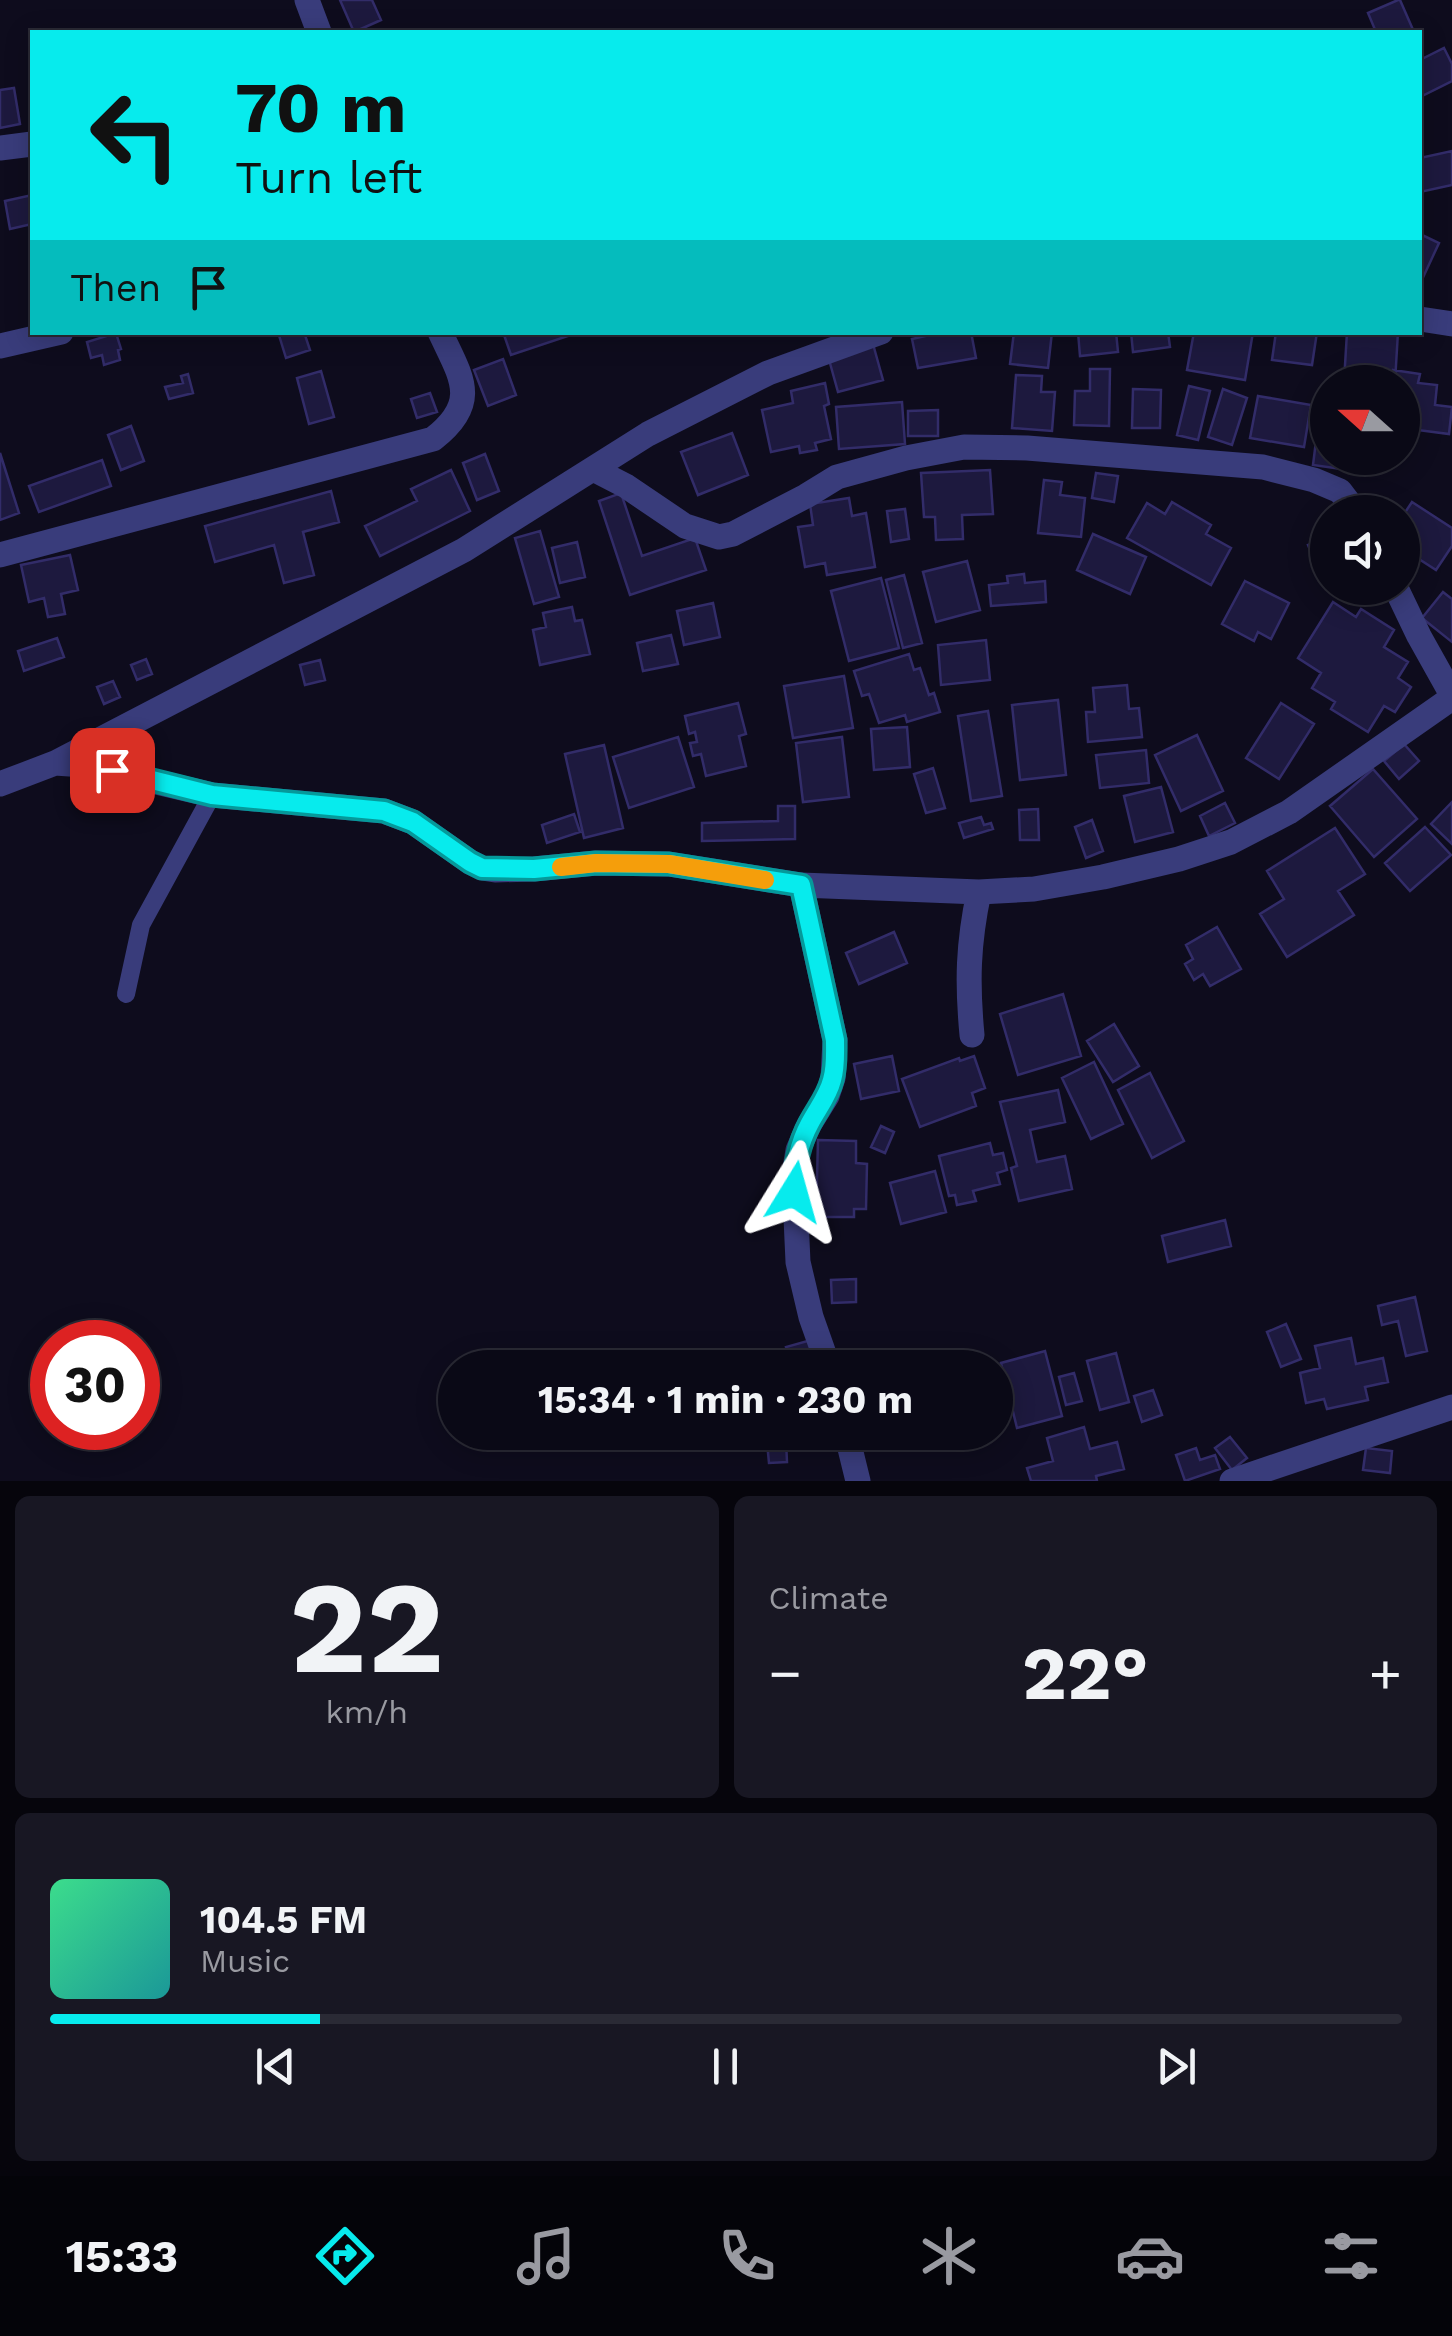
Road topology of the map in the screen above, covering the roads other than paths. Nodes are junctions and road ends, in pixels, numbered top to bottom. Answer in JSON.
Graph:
{"nodes":[{"id":1,"x":307,"y":0,"type":"edge"},
{"id":2,"x":317,"y":30,"type":"edge"},
{"id":3,"x":30,"y":144,"type":"edge"},
{"id":4,"x":0,"y":148,"type":"edge"},
{"id":5,"x":1422,"y":319,"type":"edge"},
{"id":6,"x":1452,"y":324,"type":"edge"},
{"id":7,"x":48,"y":335,"type":"edge"},
{"id":8,"x":441,"y":335,"type":"edge"},
{"id":9,"x":873,"y":335,"type":"edge"},
{"id":10,"x":0,"y":346,"type":"edge"},
{"id":11,"x":593,"y":469,"type":"junction"},
{"id":12,"x":1343,"y":495,"type":"edge"},
{"id":13,"x":0,"y":556,"type":"edge"},
{"id":14,"x":1404,"y":605,"type":"edge"},
{"id":15,"x":1452,"y":697,"type":"edge"},
{"id":16,"x":55,"y":764,"type":"junction"},
{"id":17,"x":0,"y":784,"type":"edge"},
{"id":18,"x":212,"y":795,"type":"junction"},
{"id":19,"x":801,"y":885,"type":"junction"},
{"id":20,"x":979,"y":892,"type":"junction"},
{"id":21,"x":126,"y":994,"type":"dead end"},
{"id":22,"x":972,"y":1035,"type":"dead end"},
{"id":23,"x":823,"y":1350,"type":"edge"},
{"id":24,"x":1452,"y":1407,"type":"edge"},
{"id":25,"x":850,"y":1450,"type":"edge"},
{"id":26,"x":858,"y":1481,"type":"edge"},
{"id":27,"x":1232,"y":1481,"type":"edge"}],
"edges":[{"from":1,"to":2,"type":"street"},
{"from":3,"to":4,"type":"street"},
{"from":5,"to":6,"type":"street"},
{"from":7,"to":10,"type":"street"},
{"from":8,"to":13,"type":"street"},
{"from":9,"to":11,"type":"street"},
{"from":11,"to":12,"type":"street"},
{"from":11,"to":16,"type":"street"},
{"from":14,"to":15,"type":"street"},
{"from":15,"to":20,"type":"street"},
{"from":16,"to":17,"type":"street"},
{"from":16,"to":18,"type":"street"},
{"from":18,"to":19,"type":"street"},
{"from":18,"to":21,"type":"lane"},
{"from":19,"to":20,"type":"street"},
{"from":19,"to":23,"type":"street"},
{"from":20,"to":22,"type":"street"},
{"from":24,"to":27,"type":"street"},
{"from":25,"to":26,"type":"street"}]}
